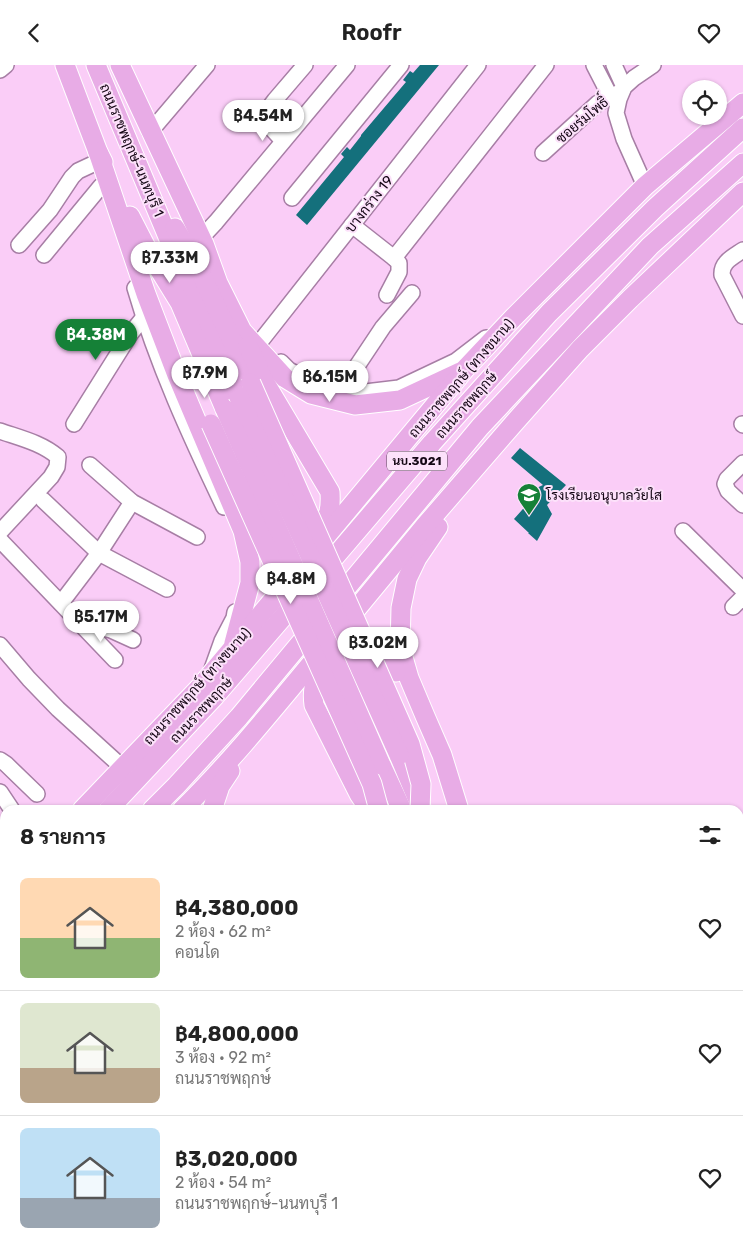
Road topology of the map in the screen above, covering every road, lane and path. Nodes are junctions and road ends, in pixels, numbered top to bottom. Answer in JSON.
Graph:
{"nodes":[{"id":1,"x":6,"y":65,"type":"edge"},
{"id":2,"x":65,"y":65,"type":"edge"},
{"id":3,"x":96,"y":65,"type":"edge"},
{"id":4,"x":207,"y":65,"type":"edge"},
{"id":5,"x":305,"y":65,"type":"edge"},
{"id":6,"x":347,"y":65,"type":"edge"},
{"id":7,"x":402,"y":65,"type":"edge"},
{"id":8,"x":478,"y":65,"type":"edge"},
{"id":9,"x":546,"y":65,"type":"edge"},
{"id":10,"x":594,"y":65,"type":"edge"},
{"id":11,"x":614,"y":65,"type":"edge"},
{"id":12,"x":653,"y":65,"type":"edge"},
{"id":13,"x":125,"y":68,"type":"edge"},
{"id":14,"x":0,"y":70,"type":"edge"},
{"id":15,"x":619,"y":91,"type":"junction"},
{"id":16,"x":743,"y":103,"type":"edge"},
{"id":17,"x":743,"y":113,"type":"edge"},
{"id":18,"x":743,"y":128,"type":"edge"},
{"id":19,"x":150,"y":131,"type":"junction"},
{"id":20,"x":703,"y":137,"type":"junction"},
{"id":21,"x":283,"y":141,"type":"junction"},
{"id":22,"x":543,"y":153,"type":"dead end"},
{"id":23,"x":96,"y":158,"type":"junction"},
{"id":24,"x":743,"y":163,"type":"edge"},
{"id":25,"x":101,"y":186,"type":"junction"},
{"id":26,"x":645,"y":186,"type":"junction"},
{"id":27,"x":743,"y":192,"type":"edge"},
{"id":28,"x":292,"y":198,"type":"dead end"},
{"id":29,"x":352,"y":225,"type":"junction"},
{"id":30,"x":202,"y":241,"type":"junction"},
{"id":31,"x":19,"y":245,"type":"dead end"},
{"id":32,"x":743,"y":250,"type":"edge"},
{"id":33,"x":148,"y":251,"type":"junction"},
{"id":34,"x":44,"y":255,"type":"dead end"},
{"id":35,"x":394,"y":258,"type":"junction"},
{"id":36,"x":412,"y":293,"type":"dead end"},
{"id":37,"x":387,"y":295,"type":"dead end"},
{"id":38,"x":743,"y":316,"type":"edge"},
{"id":39,"x":144,"y":317,"type":"junction"},
{"id":40,"x":513,"y":318,"type":"junction"},
{"id":41,"x":242,"y":331,"type":"junction"},
{"id":42,"x":260,"y":342,"type":"junction"},
{"id":43,"x":465,"y":369,"type":"junction"},
{"id":44,"x":245,"y":389,"type":"junction"},
{"id":45,"x":341,"y":390,"type":"junction"},
{"id":46,"x":74,"y":424,"type":"dead end"},
{"id":47,"x":0,"y":431,"type":"edge"},
{"id":48,"x":743,"y":463,"type":"edge"},
{"id":49,"x":90,"y":465,"type":"dead end"},
{"id":50,"x":460,"y":486,"type":"junction"},
{"id":51,"x":43,"y":500,"type":"dead end"},
{"id":52,"x":132,"y":502,"type":"junction"},
{"id":53,"x":743,"y":505,"type":"edge"},
{"id":54,"x":3,"y":524,"type":"edge"},
{"id":55,"x":424,"y":527,"type":"junction"},
{"id":56,"x":243,"y":531,"type":"junction"},
{"id":57,"x":683,"y":531,"type":"dead end"},
{"id":58,"x":197,"y":537,"type":"dead end"},
{"id":59,"x":0,"y":541,"type":"edge"},
{"id":60,"x":99,"y":553,"type":"junction"},
{"id":61,"x":167,"y":589,"type":"dead end"},
{"id":62,"x":743,"y":590,"type":"edge"},
{"id":63,"x":61,"y":603,"type":"junction"},
{"id":64,"x":77,"y":622,"type":"junction"},
{"id":65,"x":133,"y":639,"type":"dead end"},
{"id":66,"x":0,"y":645,"type":"edge"},
{"id":67,"x":232,"y":648,"type":"junction"},
{"id":68,"x":115,"y":660,"type":"dead end"},
{"id":69,"x":396,"y":672,"type":"junction"},
{"id":70,"x":210,"y":675,"type":"junction"},
{"id":71,"x":251,"y":735,"type":"junction"},
{"id":72,"x":0,"y":760,"type":"edge"},
{"id":73,"x":123,"y":768,"type":"junction"},
{"id":74,"x":0,"y":792,"type":"edge"},
{"id":75,"x":37,"y":794,"type":"dead end"},
{"id":76,"x":9,"y":805,"type":"edge"},
{"id":77,"x":87,"y":805,"type":"edge"},
{"id":78,"x":113,"y":805,"type":"edge"},
{"id":79,"x":157,"y":805,"type":"edge"},
{"id":80,"x":187,"y":805,"type":"edge"},
{"id":81,"x":214,"y":805,"type":"edge"},
{"id":82,"x":367,"y":805,"type":"edge"},
{"id":83,"x":377,"y":805,"type":"edge"},
{"id":84,"x":400,"y":805,"type":"edge"},
{"id":85,"x":419,"y":805,"type":"edge"},
{"id":86,"x":421,"y":805,"type":"edge"},
{"id":87,"x":448,"y":805,"type":"edge"},
{"id":88,"x":457,"y":805,"type":"edge"}],
"edges":[{"from":1,"to":14,"type":"street"},
{"from":2,"to":23,"type":"main road","name":"ถนนราชพฤกษ์-นนทบุรี 1"},
{"from":3,"to":44,"type":"main road","name":"ถนนราชพฤกษ์-นนทบุรี 1"},
{"from":4,"to":19,"type":"street"},
{"from":5,"to":21,"type":"street"},
{"from":6,"to":21,"type":"street"},
{"from":7,"to":28,"type":"street"},
{"from":8,"to":29,"type":"street","name":"บางกร่าง 19"},
{"from":9,"to":35,"type":"street"},
{"from":10,"to":15,"type":"street"},
{"from":11,"to":15,"type":"street"},
{"from":12,"to":15,"type":"street","name":"ซอยร่มโพธิ์"},
{"from":13,"to":19,"type":"main road"},
{"from":15,"to":22,"type":"street","name":"ซอยร่มโพธิ์"},
{"from":15,"to":26,"type":"street"},
{"from":16,"to":20,"type":"main road","name":"ถนนราชพฤกษ์ (ทางขนาน)","number":"นบ.3021"},
{"from":17,"to":20,"type":"main road"},
{"from":18,"to":78,"type":"main road","name":"ถนนราชพฤกษ์","number":"นบ.3021"},
{"from":19,"to":30,"type":"main road"},
{"from":20,"to":26,"type":"main road","name":"ถนนราชพฤกษ์ (ทางขนาน)","number":"นบ.3021"},
{"from":21,"to":30,"type":"street"},
{"from":23,"to":25,"type":"street"},
{"from":23,"to":31,"type":"street"},
{"from":23,"to":33,"type":"main road","name":"ถนนราชพฤกษ์-นนทบุรี 1"},
{"from":23,"to":56,"type":"main road"},
{"from":24,"to":79,"type":"main road","name":"ถนนราชพฤกษ์","number":"นบ.3021"},
{"from":25,"to":34,"type":"street"},
{"from":25,"to":39,"type":"street"},
{"from":26,"to":40,"type":"main road","name":"ถนนราชพฤกษ์ (ทางขนาน)","number":"นบ.3021"},
{"from":27,"to":50,"type":"main road","number":"นบ.3021"},
{"from":29,"to":35,"type":"street"},
{"from":29,"to":42,"type":"street","name":"บางกร่าง 19"},
{"from":30,"to":41,"type":"main road"},
{"from":30,"to":42,"type":"street"},
{"from":32,"to":38,"type":"street"},
{"from":33,"to":83,"type":"main road","bridge":true},
{"from":33,"to":84,"type":"main road","name":"ถนนราชพฤกษ์-นนทบุรี 1","bridge":true},
{"from":35,"to":37,"type":"street"},
{"from":36,"to":45,"type":"street"},
{"from":39,"to":46,"type":"street"},
{"from":39,"to":70,"type":"street"},
{"from":40,"to":43,"type":"main road","name":"ถนนราชพฤกษ์ (ทางขนาน)","number":"นบ.3021"},
{"from":40,"to":45,"type":"street"},
{"from":41,"to":43,"type":"main road"},
{"from":41,"to":56,"type":"main road"},
{"from":42,"to":45,"type":"street"},
{"from":43,"to":67,"type":"main road","name":"ถนนราชพฤกษ์ (ทางขนาน)","number":"นบ.3021"},
{"from":44,"to":85,"type":"main road","name":"ถนนราชพฤกษ์-นนทบุรี 1","bridge":true},
{"from":44,"to":86,"type":"main road","bridge":true},
{"from":47,"to":54,"type":"street"},
{"from":48,"to":53,"type":"street"},
{"from":49,"to":52,"type":"street"},
{"from":50,"to":55,"type":"main road","number":"นบ.3021"},
{"from":50,"to":88,"type":"main road"},
{"from":51,"to":60,"type":"street"},
{"from":52,"to":58,"type":"street"},
{"from":52,"to":60,"type":"street"},
{"from":55,"to":69,"type":"main road"},
{"from":55,"to":71,"type":"main road","number":"นบ.3021"},
{"from":56,"to":67,"type":"main road"},
{"from":57,"to":62,"type":"street"},
{"from":59,"to":63,"type":"street"},
{"from":60,"to":61,"type":"street"},
{"from":60,"to":63,"type":"street"},
{"from":63,"to":64,"type":"street"},
{"from":64,"to":65,"type":"street"},
{"from":64,"to":68,"type":"street"},
{"from":66,"to":73,"type":"street"},
{"from":67,"to":70,"type":"main road","name":"ถนนราชพฤกษ์ (ทางขนาน)","number":"นบ.3021"},
{"from":69,"to":82,"type":"main road"},
{"from":69,"to":87,"type":"main road"},
{"from":70,"to":73,"type":"main road","name":"ถนนราชพฤกษ์ (ทางขนาน)","number":"นบ.3021"},
{"from":71,"to":80,"type":"main road","number":"นบ.3021"},
{"from":71,"to":81,"type":"main road"},
{"from":72,"to":75,"type":"street"},
{"from":73,"to":77,"type":"main road","name":"ถนนราชพฤกษ์ (ทางขนาน)","number":"นบ.3021"},
{"from":74,"to":76,"type":"street"}]}
